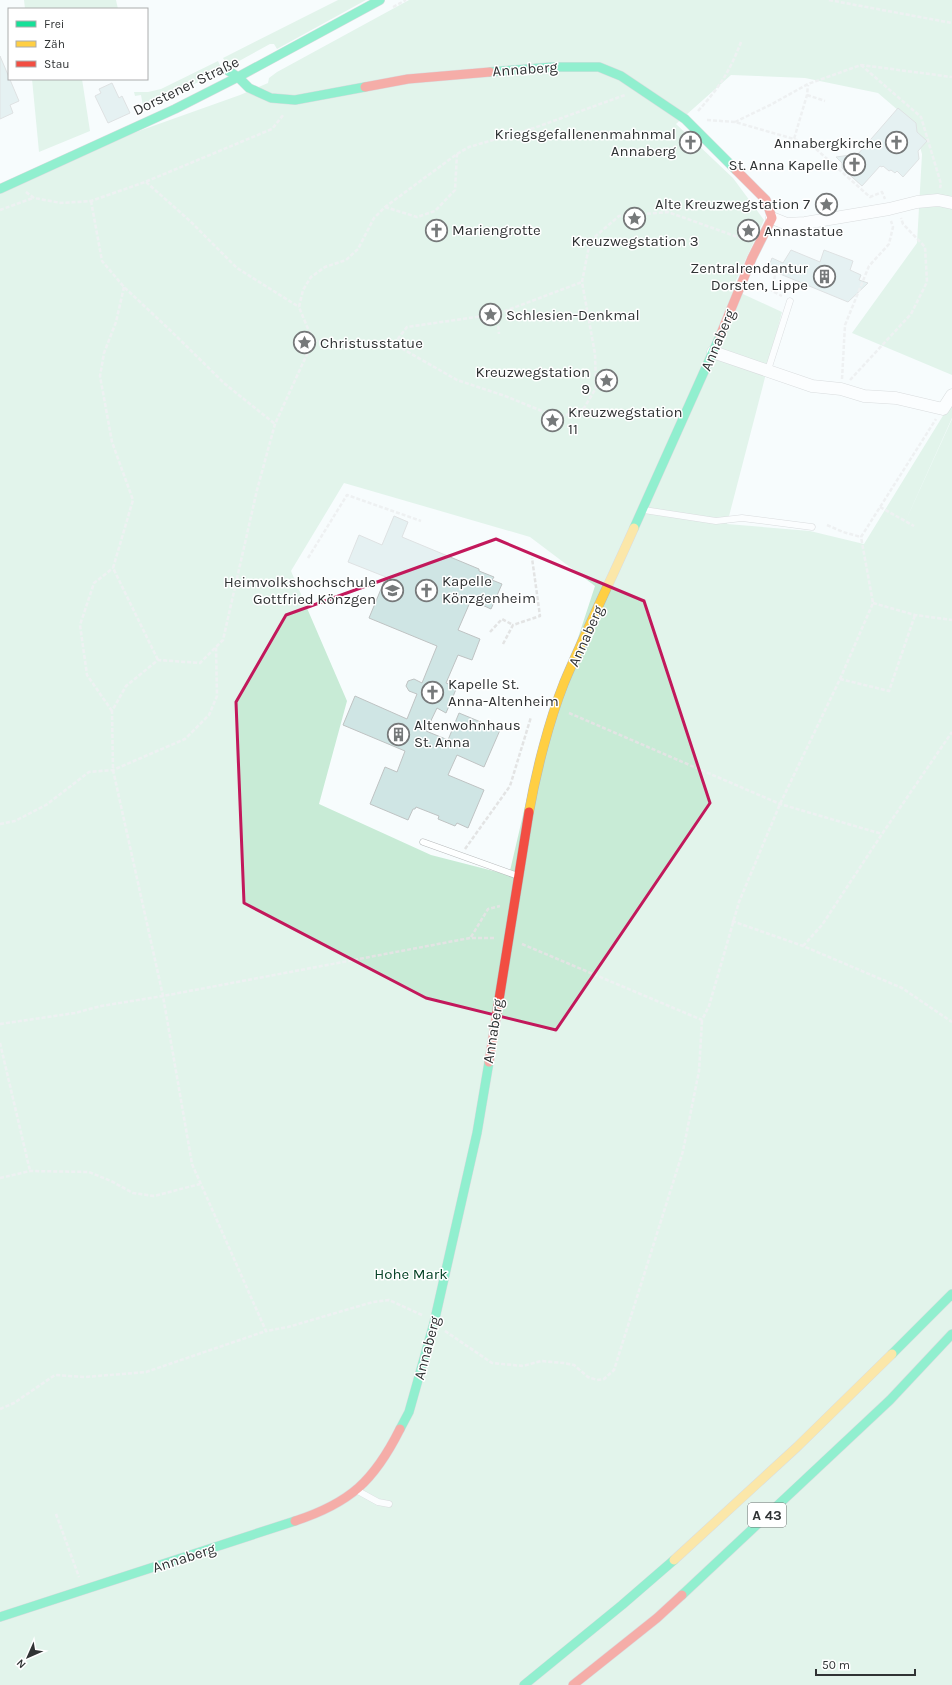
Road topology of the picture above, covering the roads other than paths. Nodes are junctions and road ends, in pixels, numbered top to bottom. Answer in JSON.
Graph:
{"nodes":[{"id":1,"x":380,"y":0,"type":"edge"},
{"id":2,"x":227,"y":70,"type":"dead end"},
{"id":3,"x":238,"y":77,"type":"junction"},
{"id":4,"x":0,"y":189,"type":"edge"},
{"id":5,"x":952,"y":203,"type":"edge"},
{"id":6,"x":772,"y":218,"type":"junction"},
{"id":7,"x":790,"y":301,"type":"road end"},
{"id":8,"x":713,"y":352,"type":"junction"},
{"id":9,"x":768,"y":370,"type":"junction"},
{"id":10,"x":952,"y":395,"type":"edge"},
{"id":11,"x":642,"y":509,"type":"junction"},
{"id":12,"x":812,"y":527,"type":"dead end"},
{"id":13,"x":423,"y":842,"type":"dead end"},
{"id":14,"x":518,"y":876,"type":"junction"},
{"id":15,"x":952,"y":1294,"type":"edge"},
{"id":16,"x":952,"y":1334,"type":"edge"},
{"id":17,"x":357,"y":1490,"type":"junction"},
{"id":18,"x":389,"y":1504,"type":"dead end"},
{"id":19,"x":0,"y":1617,"type":"edge"},
{"id":20,"x":572,"y":1645,"type":"junction"},
{"id":21,"x":517,"y":1685,"type":"edge"},
{"id":22,"x":524,"y":1685,"type":"edge"},
{"id":23,"x":573,"y":1685,"type":"edge"}],
"edges":[{"from":1,"to":3,"type":"main road","name":"Dorstener Straße"},
{"from":2,"to":3,"type":"main road","name":"Annaberg"},
{"from":3,"to":4,"type":"main road","name":"Dorstener Straße"},
{"from":3,"to":6,"type":"main road","name":"Annaberg"},
{"from":5,"to":6,"type":"street"},
{"from":6,"to":8,"type":"main road","name":"Annaberg"},
{"from":7,"to":9,"type":"lane"},
{"from":8,"to":9,"type":"street"},
{"from":8,"to":11,"type":"main road","name":"Annaberg"},
{"from":9,"to":10,"type":"street"},
{"from":11,"to":12,"type":"lane"},
{"from":11,"to":14,"type":"main road","name":"Annaberg"},
{"from":13,"to":14,"type":"lane"},
{"from":14,"to":17,"type":"main road","name":"Annaberg"},
{"from":15,"to":20,"type":"main road","number":"A 43"},
{"from":16,"to":23,"type":"main road","number":"A 43"},
{"from":17,"to":18,"type":"lane"},
{"from":17,"to":19,"type":"main road","name":"Annaberg"},
{"from":20,"to":21,"type":"main road"},
{"from":20,"to":22,"type":"main road","number":"A 43"}]}
